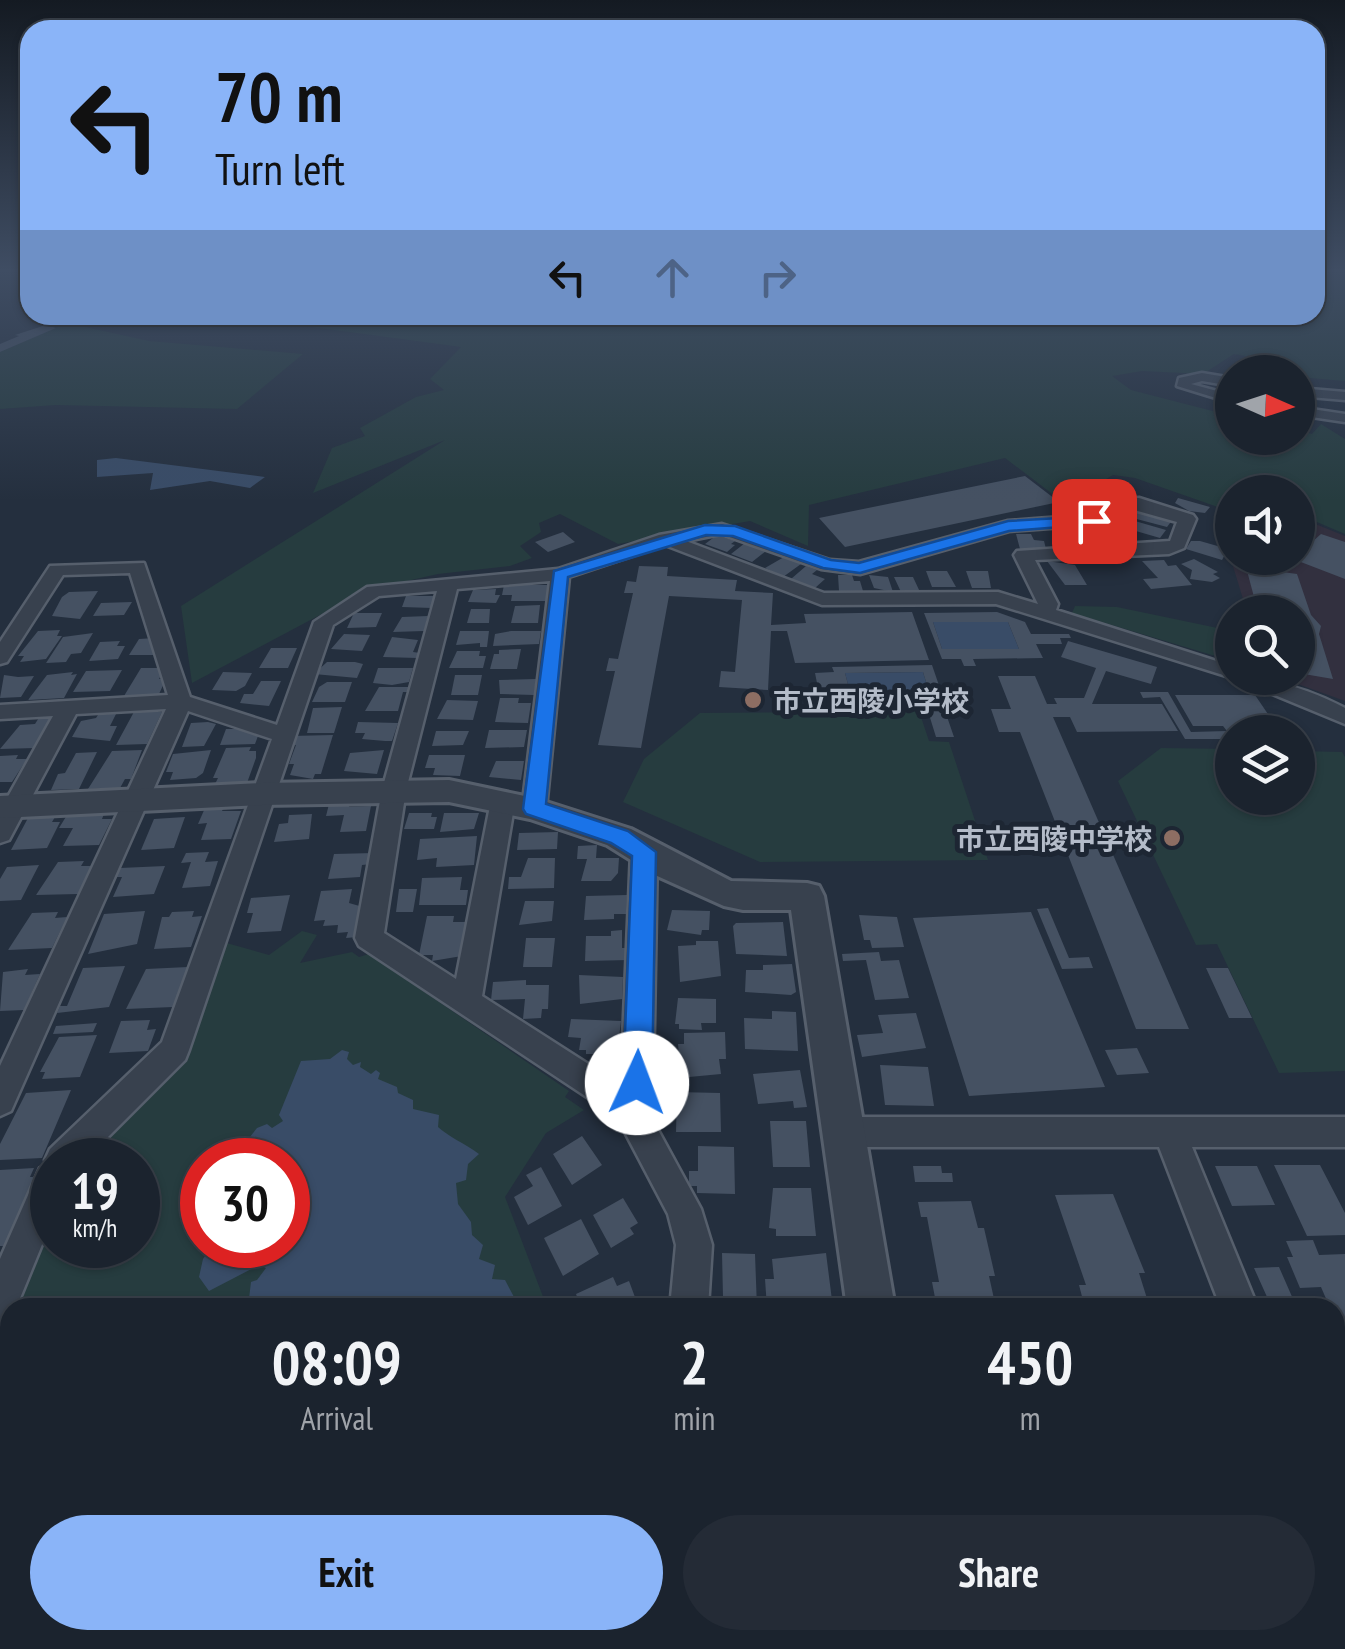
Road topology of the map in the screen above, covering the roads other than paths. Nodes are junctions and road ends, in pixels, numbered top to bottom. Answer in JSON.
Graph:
{"nodes":[{"id":1,"x":1215,"y":379,"type":"edge"},
{"id":2,"x":1315,"y":393,"type":"edge"},
{"id":3,"x":1215,"y":394,"type":"edge"},
{"id":4,"x":1345,"y":396,"type":"edge"},
{"id":5,"x":1315,"y":414,"type":"edge"},
{"id":6,"x":1324,"y":416,"type":"junction"},
{"id":7,"x":1345,"y":418,"type":"edge"},
{"id":8,"x":1345,"y":431,"type":"edge"},
{"id":9,"x":665,"y":539,"type":"junction"},
{"id":10,"x":560,"y":574,"type":"junction"},
{"id":11,"x":448,"y":586,"type":"junction"},
{"id":12,"x":1046,"y":613,"type":"junction"},
{"id":13,"x":2,"y":653,"type":"edge"},
{"id":14,"x":1215,"y":668,"type":"edge"},
{"id":15,"x":1297,"y":695,"type":"edge"},
{"id":16,"x":180,"y":701,"type":"junction"},
{"id":17,"x":68,"y":709,"type":"junction"},
{"id":18,"x":0,"y":712,"type":"edge"},
{"id":19,"x":1345,"y":717,"type":"edge"},
{"id":20,"x":282,"y":734,"type":"junction"},
{"id":21,"x":394,"y":790,"type":"junction"},
{"id":22,"x":262,"y":794,"type":"junction"},
{"id":23,"x":138,"y":800,"type":"junction"},
{"id":24,"x":519,"y":805,"type":"junction"},
{"id":25,"x":5,"y":816,"type":"edge"},
{"id":26,"x":644,"y":852,"type":"junction"},
{"id":27,"x":467,"y":1000,"type":"junction"},
{"id":28,"x":0,"y":1102,"type":"edge"},
{"id":29,"x":628,"y":1107,"type":"junction"},
{"id":30,"x":845,"y":1132,"type":"junction"},
{"id":31,"x":1169,"y":1132,"type":"junction"},
{"id":32,"x":1345,"y":1132,"type":"edge"},
{"id":33,"x":84,"y":1138,"type":"edge"},
{"id":34,"x":30,"y":1228,"type":"edge"},
{"id":35,"x":4,"y":1284,"type":"edge"},
{"id":36,"x":690,"y":1298,"type":"edge"},
{"id":37,"x":869,"y":1298,"type":"edge"},
{"id":38,"x":1236,"y":1298,"type":"edge"}],
"edges":[{"from":1,"to":3,"type":"street"},
{"from":2,"to":4,"type":"street"},
{"from":5,"to":6,"type":"street"},
{"from":6,"to":7,"type":"street"},
{"from":6,"to":8,"type":"street"},
{"from":9,"to":10,"type":"street"},
{"from":9,"to":12,"type":"street"},
{"from":9,"to":12,"type":"street"},
{"from":10,"to":11,"type":"street"},
{"from":10,"to":24,"type":"street"},
{"from":11,"to":20,"type":"street"},
{"from":11,"to":21,"type":"street"},
{"from":12,"to":14,"type":"street"},
{"from":13,"to":16,"type":"street"},
{"from":15,"to":19,"type":"street"},
{"from":16,"to":17,"type":"street"},
{"from":16,"to":20,"type":"street"},
{"from":16,"to":23,"type":"street"},
{"from":17,"to":18,"type":"street"},
{"from":17,"to":25,"type":"street"},
{"from":20,"to":22,"type":"street"},
{"from":21,"to":22,"type":"street"},
{"from":21,"to":24,"type":"street"},
{"from":21,"to":27,"type":"street"},
{"from":22,"to":23,"type":"street"},
{"from":22,"to":33,"type":"street"},
{"from":23,"to":25,"type":"street"},
{"from":23,"to":28,"type":"street"},
{"from":24,"to":26,"type":"street"},
{"from":24,"to":27,"type":"street"},
{"from":26,"to":29,"type":"street"},
{"from":26,"to":30,"type":"street"},
{"from":27,"to":29,"type":"street"},
{"from":29,"to":36,"type":"street"},
{"from":30,"to":31,"type":"street"},
{"from":30,"to":37,"type":"street"},
{"from":31,"to":32,"type":"street"},
{"from":31,"to":38,"type":"street"},
{"from":34,"to":35,"type":"street"}]}
